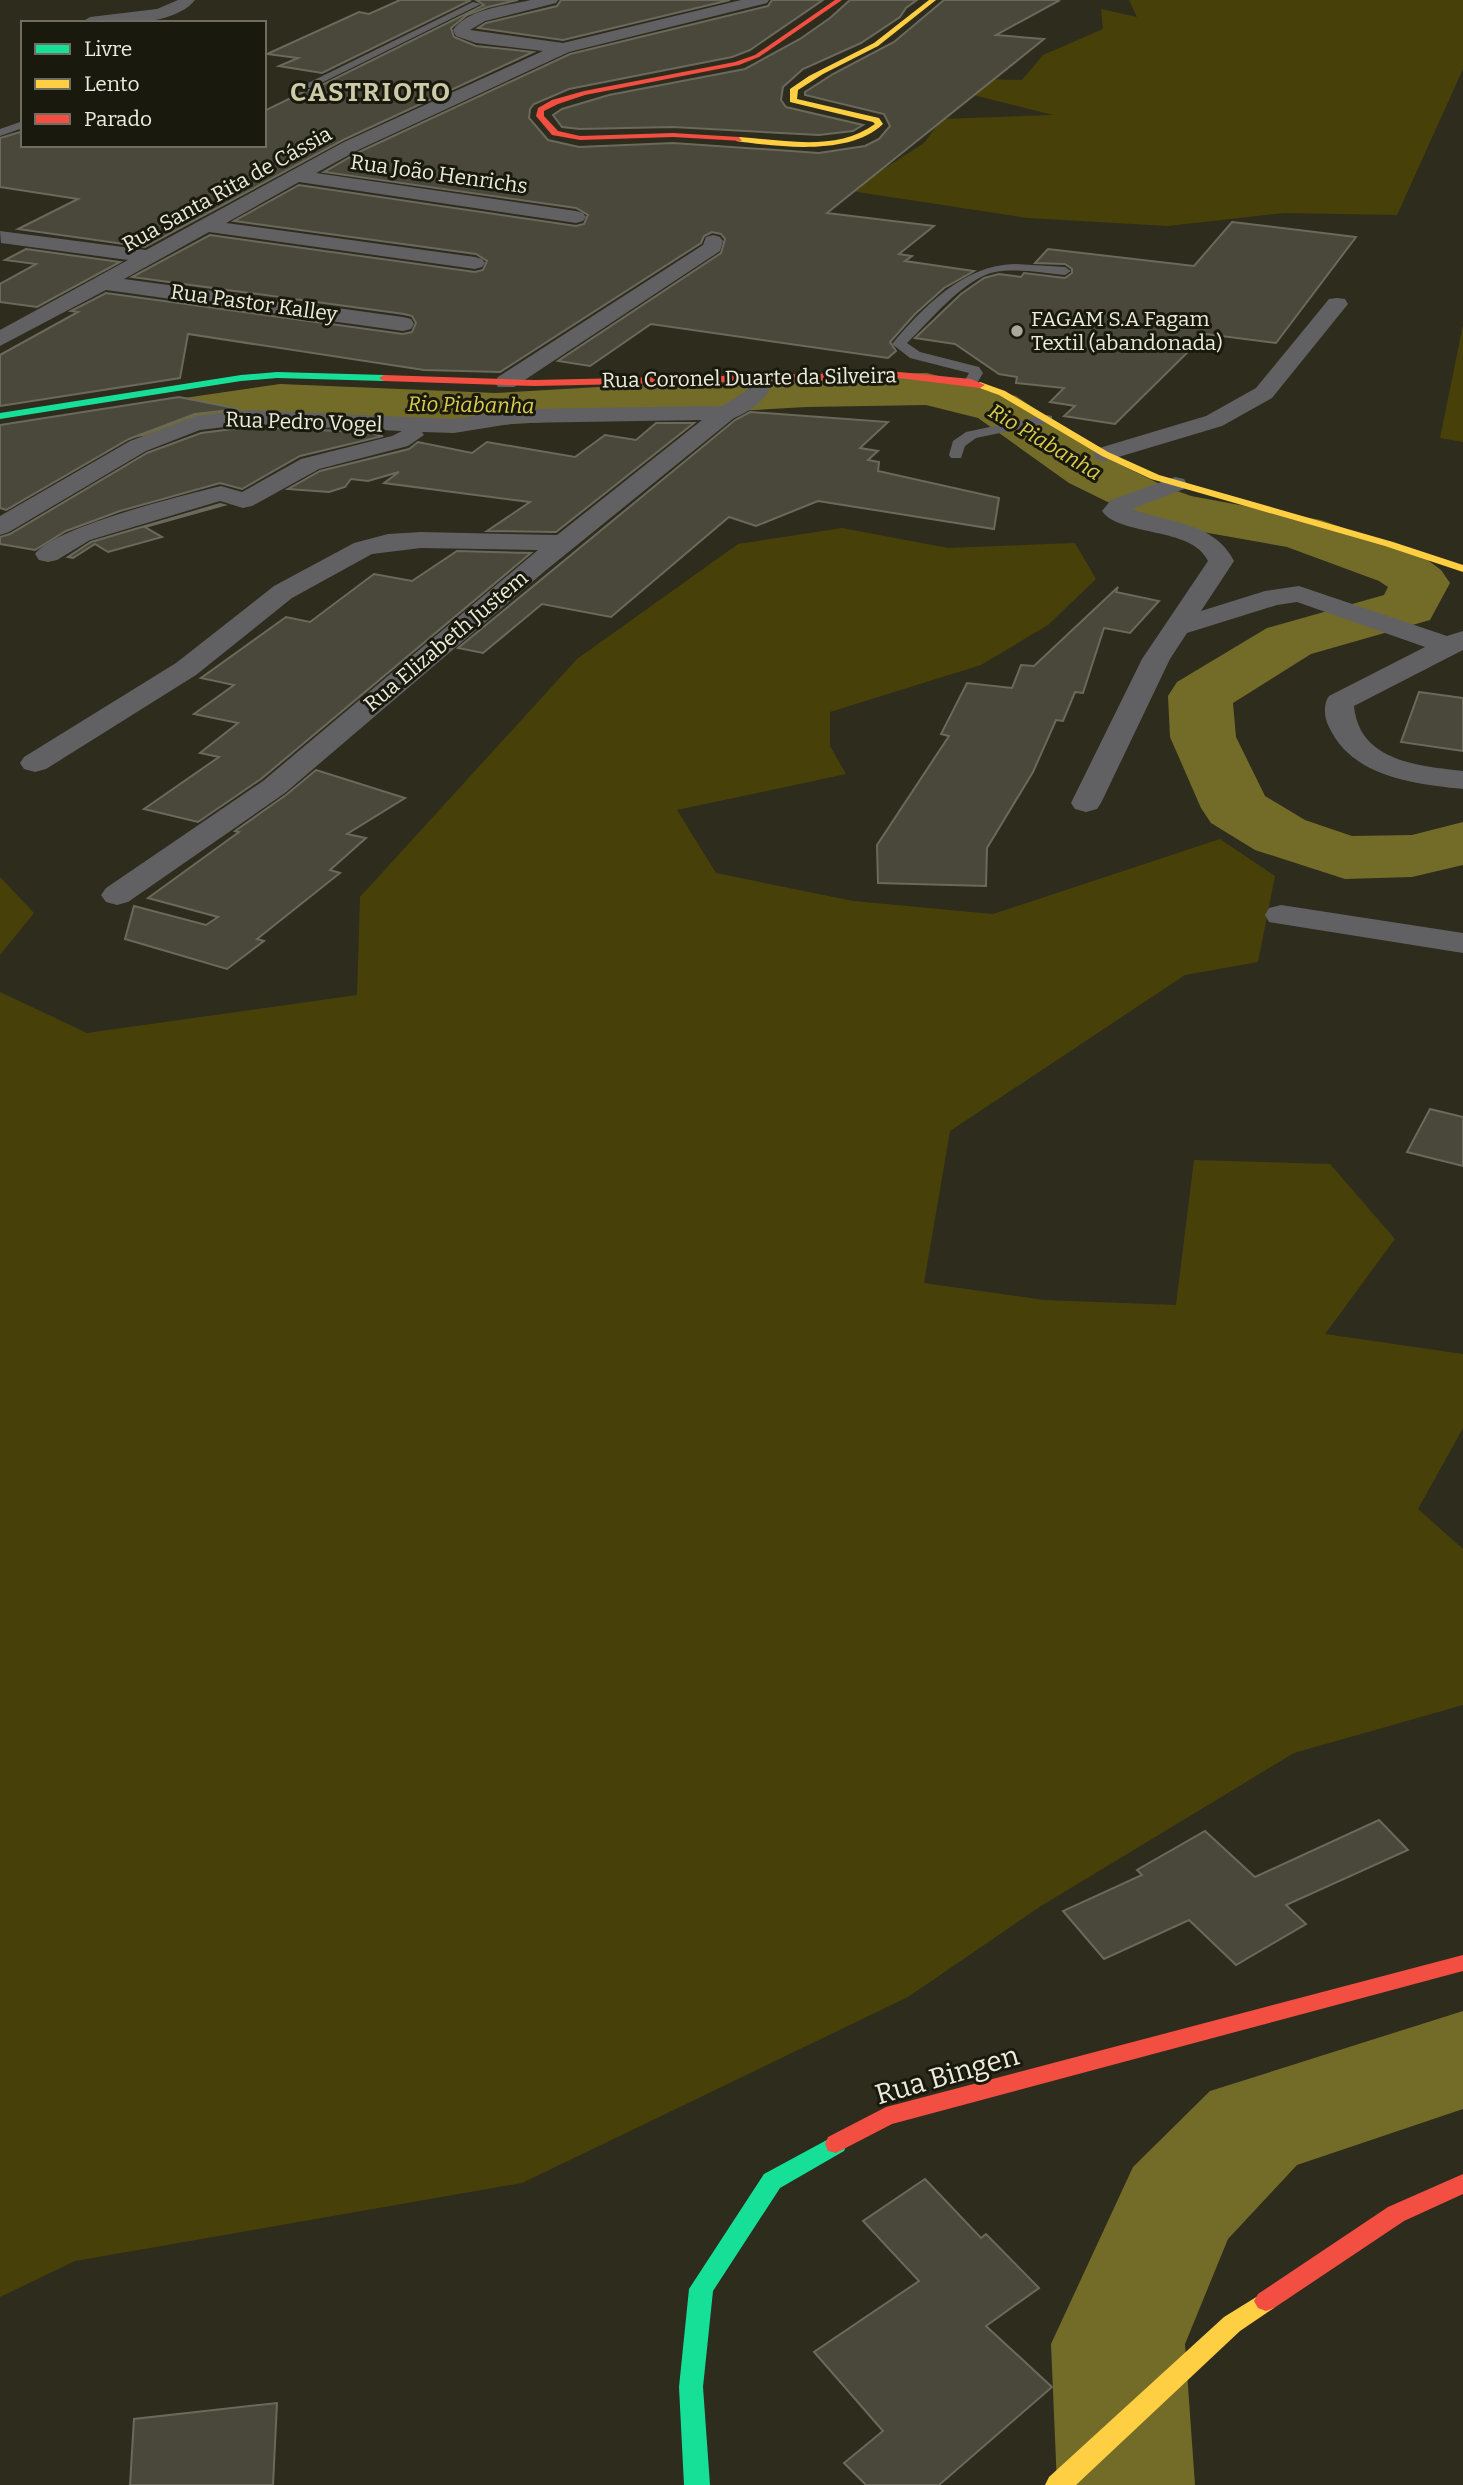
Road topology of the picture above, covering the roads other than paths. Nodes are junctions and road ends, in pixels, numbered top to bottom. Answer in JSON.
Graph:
{"nodes":[{"id":1,"x":187,"y":0,"type":"edge"},
{"id":2,"x":550,"y":0,"type":"edge"},
{"id":3,"x":761,"y":0,"type":"edge"},
{"id":4,"x":839,"y":0,"type":"edge"},
{"id":5,"x":933,"y":0,"type":"edge"},
{"id":6,"x":473,"y":1,"type":"edge"},
{"id":7,"x":669,"y":4,"type":"dead end"},
{"id":8,"x":503,"y":10,"type":"junction"},
{"id":9,"x":706,"y":14,"type":"junction"},
{"id":10,"x":99,"y":21,"type":"edge"},
{"id":11,"x":563,"y":48,"type":"junction"},
{"id":12,"x":307,"y":86,"type":"dead end"},
{"id":13,"x":21,"y":125,"type":"edge"},
{"id":14,"x":0,"y":134,"type":"edge"},
{"id":15,"x":296,"y":176,"type":"junction"},
{"id":16,"x":576,"y":217,"type":"dead end"},
{"id":17,"x":206,"y":226,"type":"junction"},
{"id":18,"x":1,"y":237,"type":"edge"},
{"id":19,"x":713,"y":241,"type":"dead end"},
{"id":20,"x":151,"y":257,"type":"junction"},
{"id":21,"x":475,"y":264,"type":"dead end"},
{"id":22,"x":1065,"y":271,"type":"dead end"},
{"id":23,"x":104,"y":282,"type":"junction"},
{"id":24,"x":1337,"y":304,"type":"dead end"},
{"id":25,"x":403,"y":324,"type":"dead end"},
{"id":26,"x":4,"y":334,"type":"edge"},
{"id":27,"x":506,"y":382,"type":"junction"},
{"id":28,"x":971,"y":382,"type":"junction"},
{"id":29,"x":759,"y":388,"type":"junction"},
{"id":30,"x":526,"y":400,"type":"junction"},
{"id":31,"x":726,"y":413,"type":"junction"},
{"id":32,"x":0,"y":416,"type":"edge"},
{"id":33,"x":1047,"y":419,"type":"junction"},
{"id":34,"x":426,"y":426,"type":"junction"},
{"id":35,"x":1105,"y":454,"type":"junction"},
{"id":36,"x":956,"y":455,"type":"dead end"},
{"id":37,"x":1164,"y":487,"type":"junction"},
{"id":38,"x":0,"y":527,"type":"edge"},
{"id":39,"x":565,"y":543,"type":"junction"},
{"id":40,"x":48,"y":554,"type":"dead end"},
{"id":41,"x":1463,"y":569,"type":"edge"},
{"id":42,"x":1178,"y":627,"type":"junction"},
{"id":43,"x":1455,"y":643,"type":"edge"},
{"id":44,"x":35,"y":763,"type":"dead end"},
{"id":45,"x":1463,"y":780,"type":"edge"},
{"id":46,"x":1086,"y":803,"type":"dead end"},
{"id":47,"x":117,"y":895,"type":"dead end"},
{"id":48,"x":1281,"y":915,"type":"dead end"},
{"id":49,"x":1463,"y":943,"type":"edge"},
{"id":50,"x":1463,"y":1964,"type":"edge"},
{"id":51,"x":1463,"y":2184,"type":"edge"},
{"id":52,"x":697,"y":2485,"type":"edge"},
{"id":53,"x":1058,"y":2485,"type":"edge"}],
"edges":[{"from":1,"to":10,"type":"street"},
{"from":2,"to":8,"type":"street"},
{"from":3,"to":9,"type":"street","name":"Rua Santa Rita de Cássia"},
{"from":4,"to":5,"type":"street"},
{"from":6,"to":8,"type":"street"},
{"from":6,"to":12,"type":"lane"},
{"from":7,"to":9,"type":"street"},
{"from":8,"to":11,"type":"street"},
{"from":9,"to":11,"type":"street","name":"Rua Santa Rita de Cássia"},
{"from":11,"to":15,"type":"street","name":"Rua Santa Rita de Cássia"},
{"from":13,"to":14,"type":"lane"},
{"from":15,"to":16,"type":"street","name":"Rua João Henrichs"},
{"from":15,"to":17,"type":"street","name":"Rua Santa Rita de Cássia"},
{"from":17,"to":20,"type":"street","name":"Rua Santa Rita de Cássia"},
{"from":17,"to":21,"type":"street"},
{"from":18,"to":20,"type":"street"},
{"from":19,"to":27,"type":"street"},
{"from":20,"to":23,"type":"street","name":"Rua Santa Rita de Cássia"},
{"from":22,"to":28,"type":"lane"},
{"from":23,"to":25,"type":"street","name":"Rua Pastor Kalley"},
{"from":23,"to":26,"type":"street","name":"Rua Santa Rita de Cássia"},
{"from":24,"to":35,"type":"street"},
{"from":27,"to":30,"type":"street","name":"Rua Coronel Duarte da Silveira"},
{"from":27,"to":32,"type":"street","name":"Rua Coronel Duarte da Silveira"},
{"from":28,"to":29,"type":"street","name":"Rua Coronel Duarte da Silveira"},
{"from":28,"to":33,"type":"street","name":"Rua Coronel Duarte da Silveira"},
{"from":29,"to":30,"type":"street","name":"Rua Coronel Duarte da Silveira"},
{"from":29,"to":31,"type":"street","name":"Rua Elizabeth Justem"},
{"from":30,"to":31,"type":"street","name":"Rua Pedro Vogel"},
{"from":30,"to":34,"type":"street","name":"Rua Pedro Vogel"},
{"from":31,"to":39,"type":"street","name":"Rua Elizabeth Justem"},
{"from":33,"to":35,"type":"street","name":"Rua Coronel Duarte da Silveira"},
{"from":33,"to":36,"type":"lane"},
{"from":34,"to":38,"type":"street","name":"Rua Pedro Vogel"},
{"from":34,"to":40,"type":"street","name":"Rua Pedro Vogel"},
{"from":35,"to":37,"type":"street","name":"Rua Coronel Duarte da Silveira"},
{"from":37,"to":41,"type":"street","name":"Rua Coronel Duarte da Silveira"},
{"from":37,"to":42,"type":"street"},
{"from":39,"to":44,"type":"street"},
{"from":39,"to":47,"type":"street","name":"Rua Elizabeth Justem"},
{"from":42,"to":43,"type":"street"},
{"from":42,"to":46,"type":"street"},
{"from":43,"to":45,"type":"street"},
{"from":48,"to":49,"type":"street"},
{"from":50,"to":52,"type":"street","name":"Rua Bingen"},
{"from":51,"to":53,"type":"street"}]}
